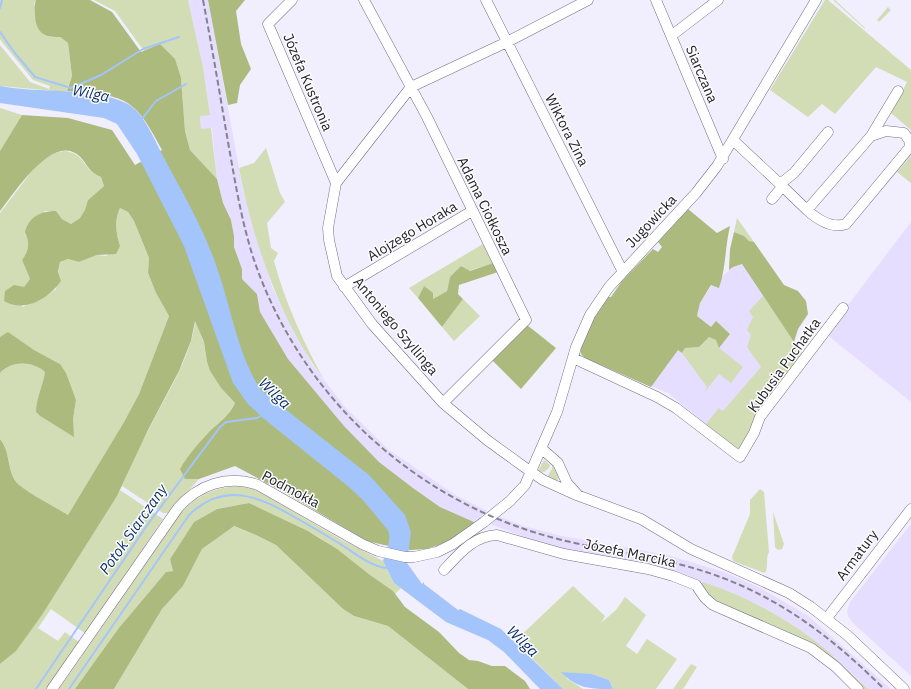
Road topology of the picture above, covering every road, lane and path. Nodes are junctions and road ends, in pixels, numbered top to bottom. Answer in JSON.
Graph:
{"nodes":[{"id":1,"x":292,"y":0,"type":"edge"},
{"id":2,"x":364,"y":0,"type":"edge"},
{"id":3,"x":486,"y":0,"type":"edge"},
{"id":4,"x":588,"y":0,"type":"edge"},
{"id":5,"x":656,"y":0,"type":"edge"},
{"id":6,"x":718,"y":0,"type":"edge"},
{"id":7,"x":816,"y":0,"type":"edge"},
{"id":8,"x":671,"y":36,"type":"junction"},
{"id":9,"x":507,"y":42,"type":"junction"},
{"id":10,"x":411,"y":87,"type":"junction"},
{"id":11,"x":898,"y":90,"type":"dead end"},
{"id":12,"x":828,"y":132,"type":"dead end"},
{"id":13,"x":871,"y":136,"type":"junction"},
{"id":14,"x":734,"y":141,"type":"junction"},
{"id":15,"x":723,"y":159,"type":"junction"},
{"id":16,"x":336,"y":183,"type":"junction"},
{"id":17,"x":781,"y":186,"type":"junction"},
{"id":18,"x":772,"y":199,"type":"dead end"},
{"id":19,"x":807,"y":210,"type":"junction"},
{"id":20,"x":472,"y":212,"type":"junction"},
{"id":21,"x":623,"y":272,"type":"junction"},
{"id":22,"x":344,"y":287,"type":"junction"},
{"id":23,"x":843,"y":308,"type":"dead end"},
{"id":24,"x":573,"y":358,"type":"junction"},
{"id":25,"x":443,"y":403,"type":"junction"},
{"id":26,"x":542,"y":450,"type":"junction"},
{"id":27,"x":532,"y":472,"type":"junction"},
{"id":28,"x":564,"y":477,"type":"junction"},
{"id":29,"x":554,"y":485,"type":"junction"},
{"id":30,"x":582,"y":497,"type":"junction"},
{"id":31,"x":911,"y":509,"type":"edge"},
{"id":32,"x":468,"y":540,"type":"junction"},
{"id":33,"x":444,"y":570,"type":"dead end"},
{"id":34,"x":826,"y":618,"type":"junction"},
{"id":35,"x":52,"y":689,"type":"edge"},
{"id":36,"x":858,"y":689,"type":"edge"},
{"id":37,"x":904,"y":689,"type":"edge"}],
"edges":[{"from":1,"to":16,"type":"street","name":"Józefa Kustronia"},
{"from":2,"to":10,"type":"street","name":"Adama Ciołkosza"},
{"from":3,"to":9,"type":"street","name":"Wiktora Zina"},
{"from":4,"to":9,"type":"street","name":"Antoniego Szyllinga"},
{"from":5,"to":8,"type":"street","name":"Siarczana"},
{"from":6,"to":8,"type":"street"},
{"from":7,"to":14,"type":"street","name":"Jugowicka"},
{"from":8,"to":15,"type":"street","name":"Siarczana"},
{"from":9,"to":10,"type":"street","name":"Antoniego Szyllinga"},
{"from":9,"to":21,"type":"street","name":"Wiktora Zina"},
{"from":10,"to":16,"type":"street","name":"Antoniego Szyllinga"},
{"from":10,"to":20,"type":"street","name":"Adama Ciołkosza"},
{"from":11,"to":13,"type":"street"},
{"from":12,"to":17,"type":"street"},
{"from":13,"to":19,"type":"street"},
{"from":13,"to":19,"type":"street"},
{"from":14,"to":15,"type":"street","name":"Jugowicka"},
{"from":14,"to":17,"type":"street"},
{"from":15,"to":21,"type":"street","name":"Jugowicka"},
{"from":16,"to":22,"type":"street","name":"Antoniego Szyllinga"},
{"from":17,"to":18,"type":"street"},
{"from":17,"to":19,"type":"street"},
{"from":20,"to":22,"type":"street","name":"Alojzego Horaka"},
{"from":20,"to":25,"type":"street","name":"Adama Ciołkosza"},
{"from":21,"to":24,"type":"street","name":"Jugowicka"},
{"from":22,"to":25,"type":"street","name":"Antoniego Szyllinga"},
{"from":23,"to":24,"type":"street","name":"Kubusia Puchatka"},
{"from":24,"to":26,"type":"street","name":"Jugowicka"},
{"from":25,"to":27,"type":"street","name":"Antoniego Szyllinga"},
{"from":26,"to":27,"type":"street","name":"Jugowicka"},
{"from":26,"to":28,"type":"street","name":"Józefa Marcika"},
{"from":27,"to":29,"type":"street","name":"Józefa Marcika"},
{"from":27,"to":32,"type":"street","name":"Podmokła"},
{"from":28,"to":29,"type":"street"},
{"from":28,"to":30,"type":"street","name":"Józefa Marcika"},
{"from":29,"to":30,"type":"street","name":"Józefa Marcika"},
{"from":30,"to":34,"type":"street","name":"Józefa Marcika"},
{"from":31,"to":34,"type":"street","name":"Armatury"},
{"from":32,"to":33,"type":"street"},
{"from":32,"to":35,"type":"street","name":"Podmokła"},
{"from":32,"to":36,"type":"street","name":"Józefa Marcika"},
{"from":34,"to":37,"type":"street","name":"Józefa Marcika"}]}
